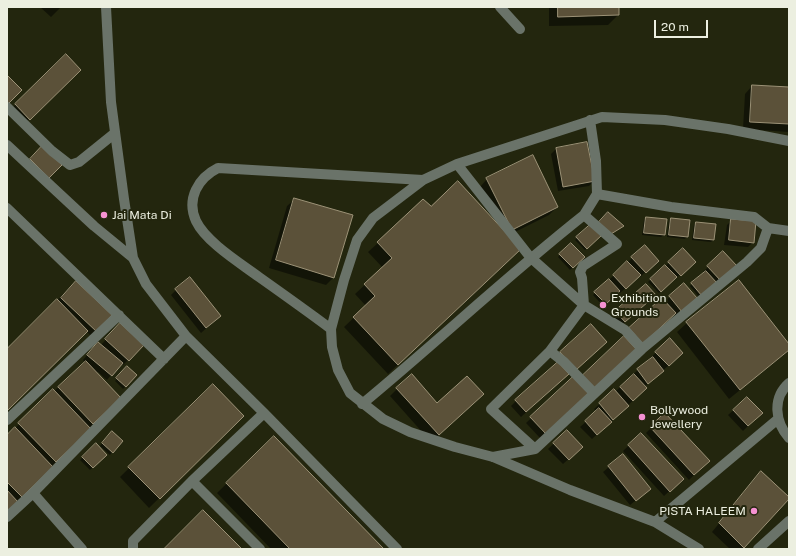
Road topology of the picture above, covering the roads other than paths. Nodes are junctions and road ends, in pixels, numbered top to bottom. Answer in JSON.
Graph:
{"nodes":[{"id":1,"x":106,"y":7,"type":"edge"},
{"id":2,"x":500,"y":7,"type":"edge"},
{"id":3,"x":520,"y":29,"type":"dead end"},
{"id":4,"x":7,"y":107,"type":"edge"},
{"id":5,"x":590,"y":120,"type":"junction"},
{"id":6,"x":115,"y":133,"type":"junction"},
{"id":7,"x":789,"y":141,"type":"edge"},
{"id":8,"x":7,"y":145,"type":"edge"},
{"id":9,"x":457,"y":164,"type":"junction"},
{"id":10,"x":423,"y":180,"type":"junction"},
{"id":11,"x":597,"y":194,"type":"junction"},
{"id":12,"x":7,"y":208,"type":"edge"},
{"id":13,"x":584,"y":214,"type":"junction"},
{"id":14,"x":768,"y":228,"type":"junction"},
{"id":15,"x":789,"y":231,"type":"edge"},
{"id":16,"x":530,"y":257,"type":"junction"},
{"id":17,"x":133,"y":258,"type":"junction"},
{"id":18,"x":584,"y":305,"type":"junction"},
{"id":19,"x":119,"y":315,"type":"junction"},
{"id":20,"x":331,"y":329,"type":"junction"},
{"id":21,"x":186,"y":336,"type":"junction"},
{"id":22,"x":642,"y":349,"type":"junction"},
{"id":23,"x":550,"y":352,"type":"junction"},
{"id":24,"x":164,"y":359,"type":"junction"},
{"id":25,"x":789,"y":383,"type":"edge"},
{"id":26,"x":594,"y":393,"type":"junction"},
{"id":27,"x":362,"y":404,"type":"junction"},
{"id":28,"x":264,"y":413,"type":"junction"},
{"id":29,"x":778,"y":419,"type":"junction"},
{"id":30,"x":7,"y":420,"type":"edge"},
{"id":31,"x":789,"y":438,"type":"edge"},
{"id":32,"x":535,"y":449,"type":"junction"},
{"id":33,"x":493,"y":456,"type":"junction"},
{"id":34,"x":192,"y":481,"type":"junction"},
{"id":35,"x":32,"y":492,"type":"junction"},
{"id":36,"x":7,"y":517,"type":"edge"},
{"id":37,"x":789,"y":521,"type":"edge"},
{"id":38,"x":655,"y":522,"type":"junction"},
{"id":39,"x":82,"y":549,"type":"edge"},
{"id":40,"x":133,"y":549,"type":"edge"},
{"id":41,"x":260,"y":549,"type":"edge"},
{"id":42,"x":396,"y":549,"type":"edge"},
{"id":43,"x":699,"y":549,"type":"edge"},
{"id":44,"x":758,"y":549,"type":"edge"}],
"edges":[{"from":1,"to":6,"type":"street"},
{"from":2,"to":3,"type":"street"},
{"from":4,"to":6,"type":"street"},
{"from":5,"to":7,"type":"street"},
{"from":5,"to":9,"type":"street"},
{"from":5,"to":11,"type":"street"},
{"from":6,"to":17,"type":"street"},
{"from":8,"to":17,"type":"street"},
{"from":9,"to":10,"type":"street"},
{"from":9,"to":16,"type":"street"},
{"from":10,"to":20,"type":"street"},
{"from":10,"to":20,"type":"street"},
{"from":11,"to":13,"type":"street"},
{"from":11,"to":14,"type":"street"},
{"from":12,"to":19,"type":"street"},
{"from":13,"to":16,"type":"street"},
{"from":13,"to":18,"type":"street"},
{"from":14,"to":15,"type":"street"},
{"from":14,"to":22,"type":"street"},
{"from":16,"to":18,"type":"street"},
{"from":16,"to":27,"type":"street"},
{"from":17,"to":21,"type":"street"},
{"from":18,"to":22,"type":"street"},
{"from":18,"to":23,"type":"street"},
{"from":19,"to":24,"type":"street"},
{"from":19,"to":30,"type":"street"},
{"from":20,"to":27,"type":"street"},
{"from":21,"to":24,"type":"street"},
{"from":21,"to":28,"type":"street"},
{"from":22,"to":26,"type":"street"},
{"from":23,"to":26,"type":"street"},
{"from":23,"to":32,"type":"street"},
{"from":24,"to":35,"type":"street"},
{"from":25,"to":29,"type":"street"},
{"from":26,"to":32,"type":"street"},
{"from":27,"to":33,"type":"street"},
{"from":28,"to":34,"type":"street"},
{"from":28,"to":42,"type":"street"},
{"from":29,"to":31,"type":"street"},
{"from":29,"to":38,"type":"street"},
{"from":32,"to":33,"type":"street"},
{"from":33,"to":38,"type":"street"},
{"from":34,"to":40,"type":"street"},
{"from":34,"to":41,"type":"street"},
{"from":35,"to":36,"type":"street"},
{"from":35,"to":39,"type":"street"},
{"from":37,"to":44,"type":"street"},
{"from":38,"to":43,"type":"street"}]}
